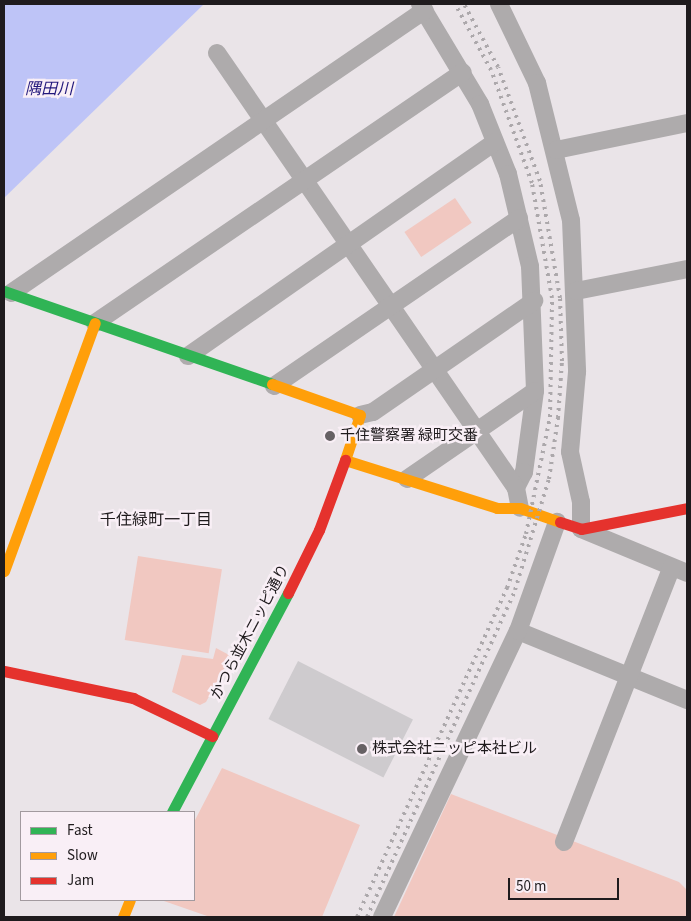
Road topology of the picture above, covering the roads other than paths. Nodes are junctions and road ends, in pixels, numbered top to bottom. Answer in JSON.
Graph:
{"nodes":[{"id":1,"x":499,"y":4,"type":"edge"},
{"id":2,"x":423,"y":7,"type":"edge"},
{"id":3,"x":217,"y":53,"type":"dead end"},
{"id":4,"x":463,"y":72,"type":"junction"},
{"id":5,"x":262,"y":121,"type":"junction"},
{"id":6,"x":687,"y":123,"type":"edge"},
{"id":7,"x":495,"y":142,"type":"junction"},
{"id":8,"x":556,"y":150,"type":"junction"},
{"id":9,"x":304,"y":181,"type":"junction"},
{"id":10,"x":519,"y":218,"type":"junction"},
{"id":11,"x":347,"y":245,"type":"junction"},
{"id":12,"x":687,"y":269,"type":"edge"},
{"id":13,"x":576,"y":291,"type":"junction"},
{"id":14,"x":8,"y":292,"type":"edge"},
{"id":15,"x":534,"y":301,"type":"junction"},
{"id":16,"x":390,"y":307,"type":"junction"},
{"id":17,"x":95,"y":323,"type":"junction"},
{"id":18,"x":188,"y":356,"type":"junction"},
{"id":19,"x":434,"y":369,"type":"junction"},
{"id":20,"x":274,"y":386,"type":"junction"},
{"id":21,"x":535,"y":391,"type":"junction"},
{"id":22,"x":360,"y":416,"type":"junction"},
{"id":23,"x":477,"y":431,"type":"junction"},
{"id":24,"x":346,"y":460,"type":"junction"},
{"id":25,"x":406,"y":479,"type":"junction"},
{"id":26,"x":516,"y":488,"type":"junction"},
{"id":27,"x":520,"y":508,"type":"junction"},
{"id":28,"x":687,"y":508,"type":"edge"},
{"id":29,"x":557,"y":522,"type":"junction"},
{"id":30,"x":581,"y":529,"type":"junction"},
{"id":31,"x":680,"y":570,"type":"edge"},
{"id":32,"x":4,"y":571,"type":"edge"},
{"id":33,"x":518,"y":631,"type":"junction"},
{"id":34,"x":4,"y":671,"type":"edge"},
{"id":35,"x":629,"y":679,"type":"junction"},
{"id":36,"x":687,"y":700,"type":"edge"},
{"id":37,"x":212,"y":736,"type":"junction"},
{"id":38,"x":173,"y":811,"type":"edge"},
{"id":39,"x":564,"y":842,"type":"dead end"},
{"id":40,"x":382,"y":917,"type":"edge"}],
"edges":[{"from":1,"to":8,"type":"street"},
{"from":2,"to":4,"type":"street"},
{"from":2,"to":5,"type":"street"},
{"from":3,"to":5,"type":"street"},
{"from":4,"to":7,"type":"street"},
{"from":4,"to":9,"type":"street"},
{"from":5,"to":9,"type":"street"},
{"from":5,"to":14,"type":"street"},
{"from":6,"to":8,"type":"street"},
{"from":7,"to":10,"type":"street"},
{"from":7,"to":11,"type":"street"},
{"from":8,"to":13,"type":"street"},
{"from":9,"to":11,"type":"street"},
{"from":9,"to":17,"type":"street"},
{"from":10,"to":15,"type":"street"},
{"from":10,"to":16,"type":"street"},
{"from":11,"to":16,"type":"street"},
{"from":11,"to":18,"type":"street"},
{"from":12,"to":13,"type":"street"},
{"from":13,"to":30,"type":"street"},
{"from":14,"to":17,"type":"street"},
{"from":15,"to":19,"type":"street"},
{"from":15,"to":21,"type":"street"},
{"from":16,"to":19,"type":"street"},
{"from":16,"to":20,"type":"street"},
{"from":17,"to":18,"type":"street"},
{"from":17,"to":32,"type":"street"},
{"from":18,"to":20,"type":"street"},
{"from":19,"to":22,"type":"street"},
{"from":19,"to":23,"type":"street"},
{"from":20,"to":22,"type":"street"},
{"from":21,"to":23,"type":"street"},
{"from":21,"to":26,"type":"street"},
{"from":22,"to":24,"type":"street","name":"かつら並木ニッピ通り"},
{"from":23,"to":25,"type":"street"},
{"from":23,"to":26,"type":"street"},
{"from":24,"to":25,"type":"street"},
{"from":24,"to":37,"type":"street","name":"かつら並木ニッピ通り"},
{"from":25,"to":27,"type":"street"},
{"from":26,"to":27,"type":"street"},
{"from":27,"to":29,"type":"street"},
{"from":28,"to":30,"type":"street"},
{"from":29,"to":30,"type":"street"},
{"from":29,"to":33,"type":"street"},
{"from":30,"to":31,"type":"street"},
{"from":31,"to":35,"type":"street"},
{"from":33,"to":35,"type":"street"},
{"from":33,"to":40,"type":"street"},
{"from":34,"to":37,"type":"street"},
{"from":35,"to":36,"type":"street"},
{"from":35,"to":39,"type":"street"},
{"from":37,"to":38,"type":"street","name":"かつら並木ニッピ通り"}]}
